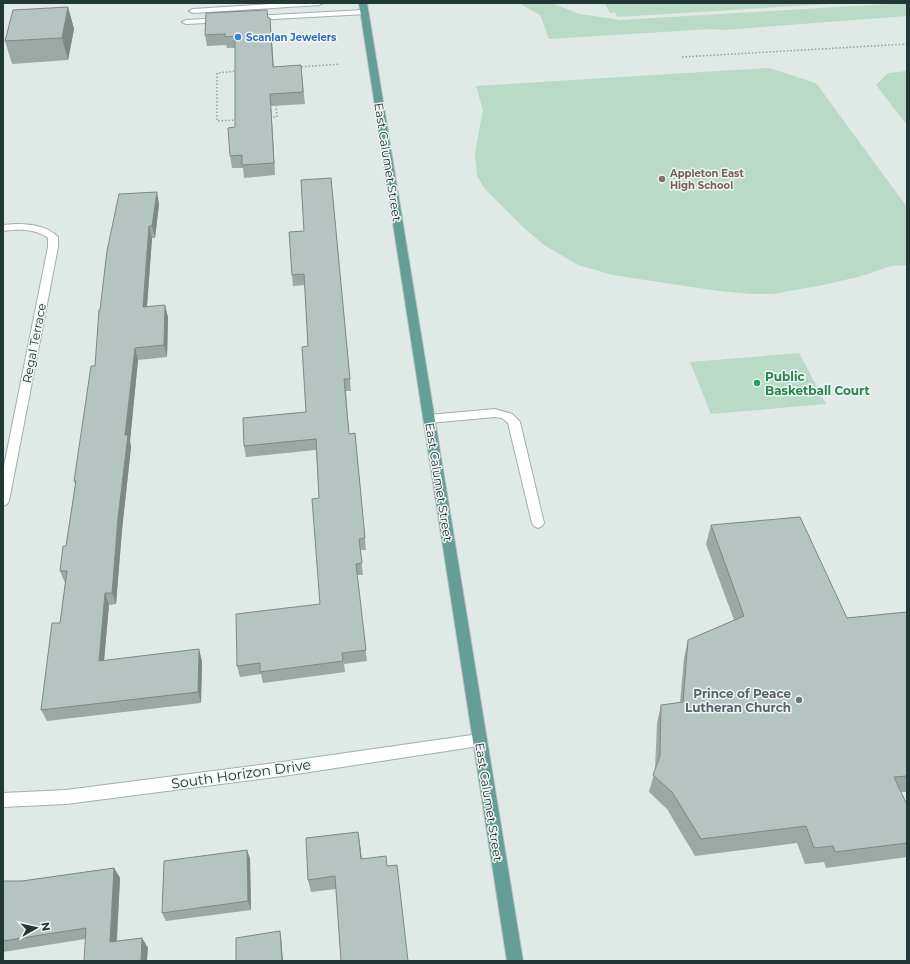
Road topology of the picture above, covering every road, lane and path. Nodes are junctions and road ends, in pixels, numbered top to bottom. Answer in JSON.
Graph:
{"nodes":[{"id":1,"x":319,"y":3,"type":"edge"},
{"id":2,"x":363,"y":7,"type":"edge"},
{"id":3,"x":193,"y":11,"type":"dead end"},
{"id":4,"x":248,"y":18,"type":"edge"},
{"id":5,"x":232,"y":19,"type":"edge"},
{"id":6,"x":186,"y":22,"type":"dead end"},
{"id":7,"x":907,"y":44,"type":"edge"},
{"id":8,"x":682,"y":57,"type":"dead end"},
{"id":9,"x":340,"y":64,"type":"dead end"},
{"id":10,"x":294,"y":67,"type":"edge"},
{"id":11,"x":240,"y":71,"type":"edge"},
{"id":12,"x":276,"y":106,"type":"edge"},
{"id":13,"x":269,"y":117,"type":"edge"},
{"id":14,"x":239,"y":119,"type":"edge"},
{"id":15,"x":3,"y":228,"type":"edge"},
{"id":16,"x":429,"y":419,"type":"junction"},
{"id":17,"x":3,"y":501,"type":"edge"},
{"id":18,"x":538,"y":523,"type":"dead end"},
{"id":19,"x":479,"y":740,"type":"junction"},
{"id":20,"x":3,"y":800,"type":"edge"},
{"id":21,"x":515,"y":961,"type":"edge"}],
"edges":[{"from":1,"to":3,"type":"street"},
{"from":2,"to":4,"type":"street"},
{"from":2,"to":16,"type":"main road","name":"East Calumet Street"},
{"from":5,"to":6,"type":"street"},
{"from":7,"to":8,"type":"path"},
{"from":9,"to":10,"type":"path"},
{"from":11,"to":14,"type":"path"},
{"from":12,"to":13,"type":"path"},
{"from":15,"to":17,"type":"street","name":"Regal Terrace"},
{"from":16,"to":18,"type":"street"},
{"from":16,"to":19,"type":"main road","name":"East Calumet Street"},
{"from":19,"to":20,"type":"street","name":"South Horizon Drive"},
{"from":19,"to":21,"type":"main road","name":"East Calumet Street"}]}
